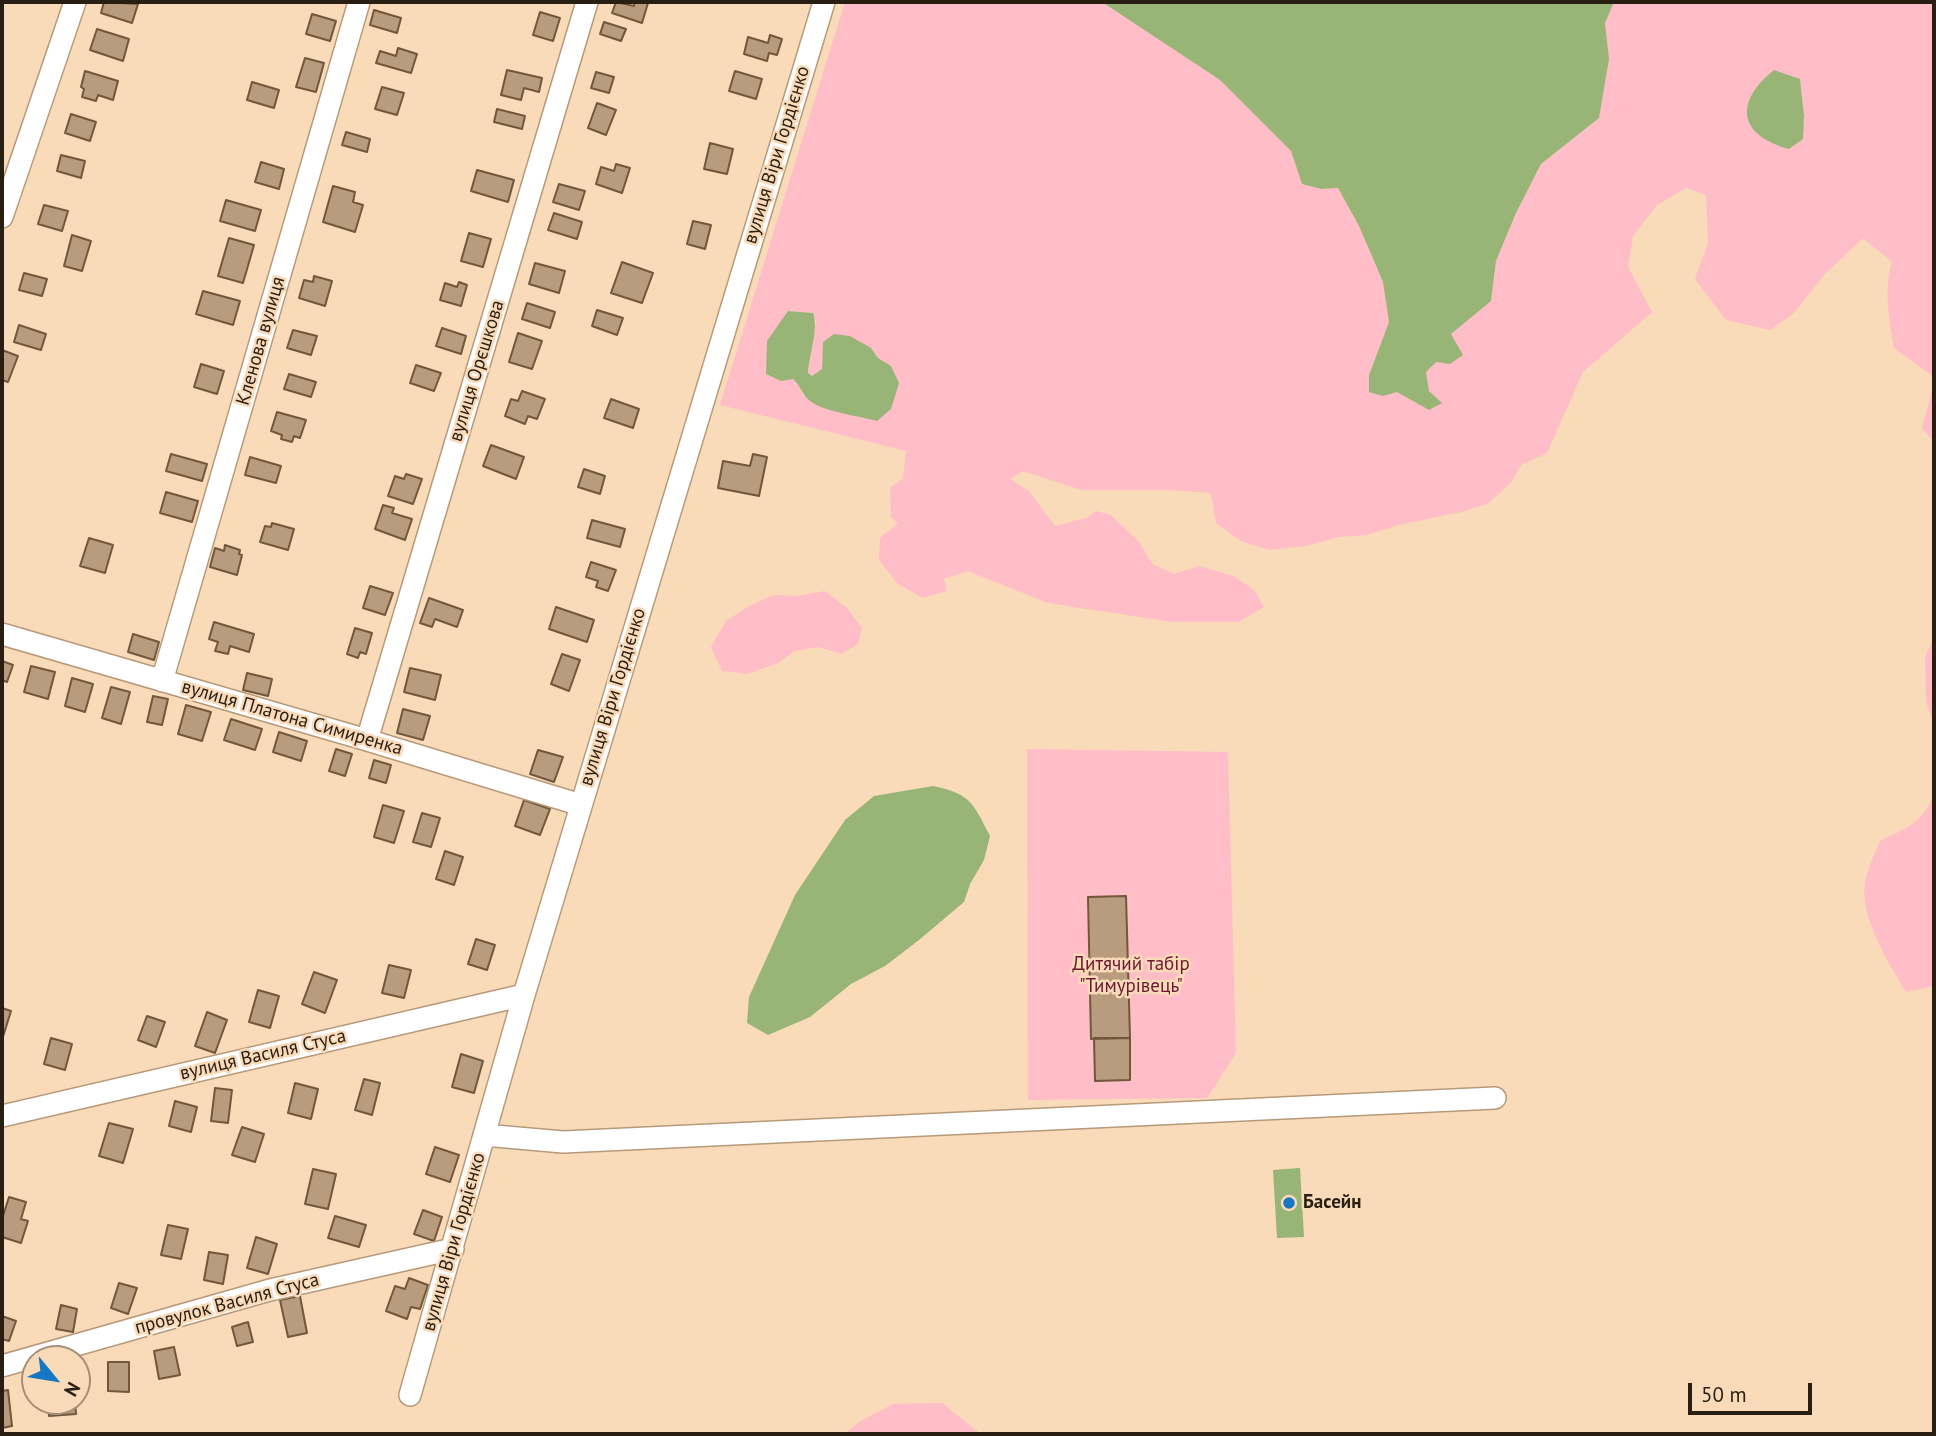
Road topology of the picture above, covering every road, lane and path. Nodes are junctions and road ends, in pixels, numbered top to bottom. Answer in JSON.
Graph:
{"nodes":[{"id":1,"x":75,"y":2,"type":"edge"},
{"id":2,"x":359,"y":2,"type":"edge"},
{"id":3,"x":587,"y":2,"type":"edge"},
{"id":4,"x":824,"y":2,"type":"edge"},
{"id":5,"x":2,"y":217,"type":"edge"},
{"id":6,"x":2,"y":634,"type":"edge"},
{"id":7,"x":162,"y":681,"type":"junction"},
{"id":8,"x":367,"y":740,"type":"junction"},
{"id":9,"x":581,"y":805,"type":"junction"},
{"id":10,"x":524,"y":995,"type":"junction"},
{"id":11,"x":1495,"y":1098,"type":"dead end"},
{"id":12,"x":2,"y":1116,"type":"edge"},
{"id":13,"x":484,"y":1135,"type":"junction"},
{"id":14,"x":453,"y":1249,"type":"junction"},
{"id":15,"x":2,"y":1366,"type":"edge"},
{"id":16,"x":410,"y":1395,"type":"dead end"}],
"edges":[{"from":1,"to":5,"type":"street"},
{"from":2,"to":7,"type":"street","name":"Кленова вулиця"},
{"from":3,"to":8,"type":"street","name":"вулиця Орєшкова"},
{"from":4,"to":9,"type":"street","name":"вулиця Віри Гордієнко"},
{"from":6,"to":7,"type":"street","name":"вулиця Платона Симиренка"},
{"from":7,"to":8,"type":"street","name":"вулиця Платона Симиренка"},
{"from":8,"to":9,"type":"street","name":"вулиця Платона Симиренка"},
{"from":9,"to":10,"type":"street","name":"вулиця Віри Гордієнко"},
{"from":10,"to":12,"type":"street","name":"вулиця Василя Стуса"},
{"from":10,"to":13,"type":"street","name":"вулиця Віри Гордієнко"},
{"from":11,"to":13,"type":"street"},
{"from":13,"to":14,"type":"street","name":"вулиця Віри Гордієнко"},
{"from":14,"to":15,"type":"street","name":"провулок Василя Стуса"},
{"from":14,"to":16,"type":"street","name":"вулиця Віри Гордієнко"}]}
